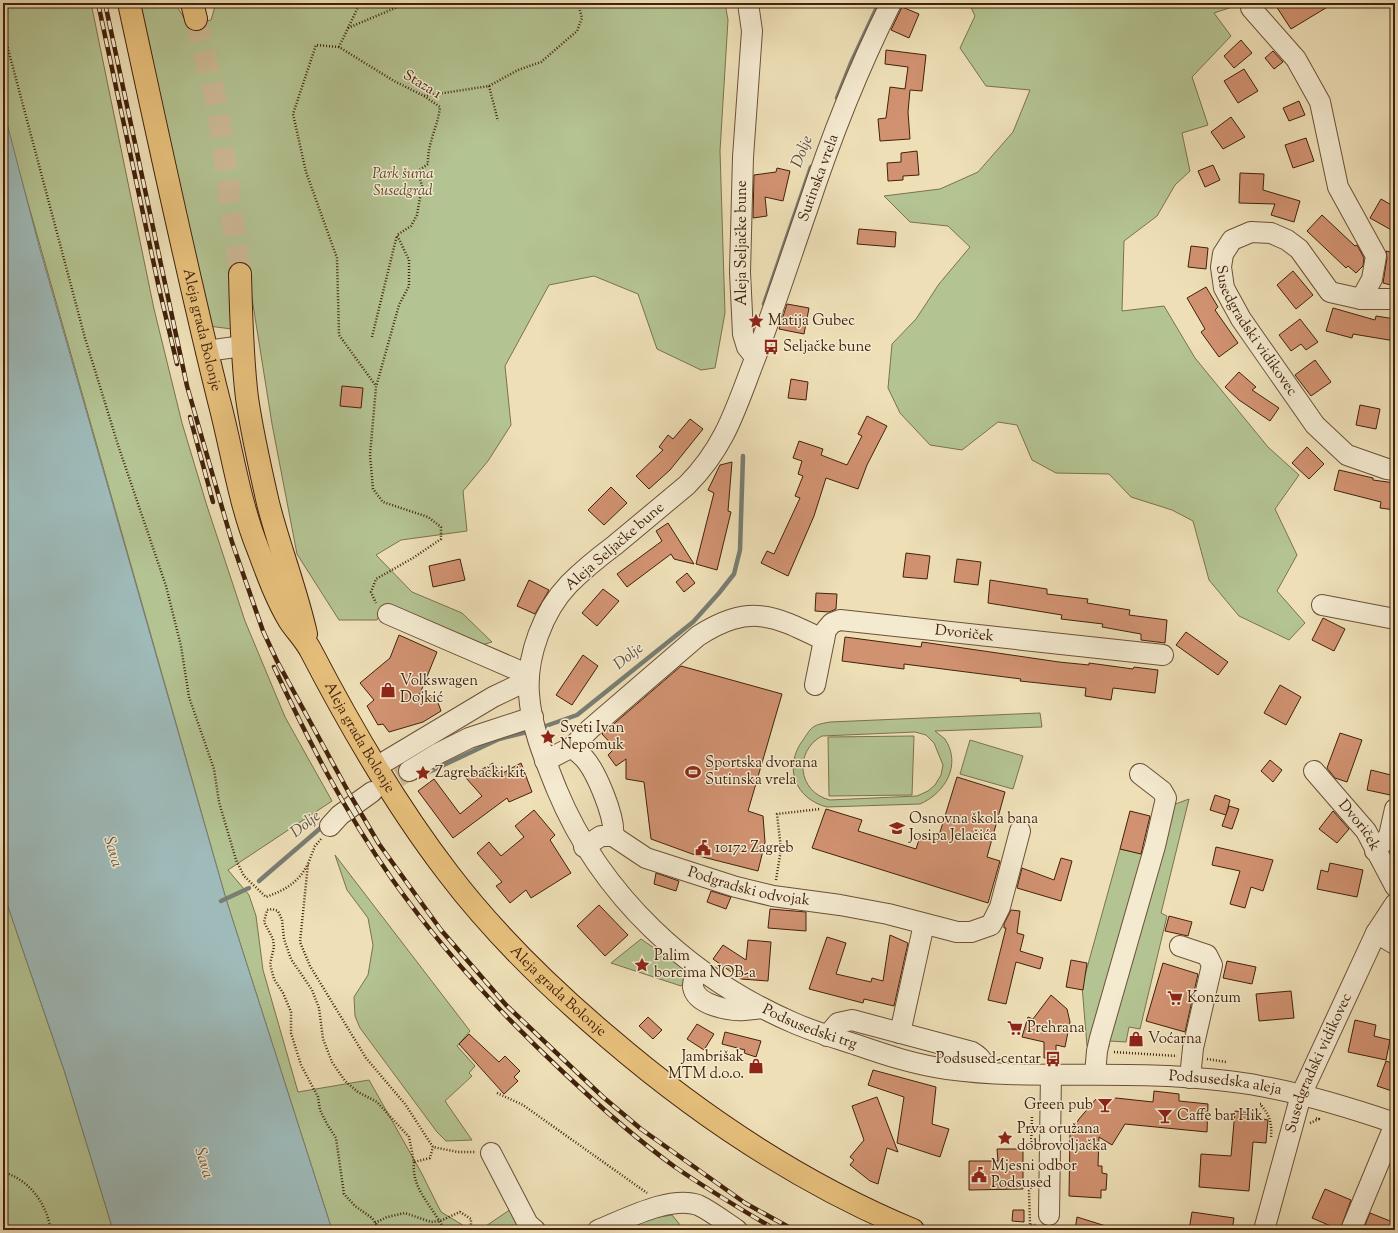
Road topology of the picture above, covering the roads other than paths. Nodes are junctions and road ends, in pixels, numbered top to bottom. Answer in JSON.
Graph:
{"nodes":[{"id":1,"x":130,"y":3,"type":"edge"},
{"id":2,"x":748,"y":3,"type":"edge"},
{"id":3,"x":891,"y":3,"type":"edge"},
{"id":4,"x":1251,"y":8,"type":"dead end"},
{"id":5,"x":240,"y":274,"type":"tunnel mouth"},
{"id":6,"x":1361,"y":299,"type":"junction"},
{"id":7,"x":1395,"y":299,"type":"edge"},
{"id":8,"x":243,"y":346,"type":"junction"},
{"id":9,"x":206,"y":351,"type":"junction"},
{"id":10,"x":755,"y":357,"type":"junction"},
{"id":11,"x":1395,"y":470,"type":"edge"},
{"id":12,"x":1322,"y":605,"type":"dead end"},
{"id":13,"x":388,"y":614,"type":"road end"},
{"id":14,"x":1395,"y":619,"type":"edge"},
{"id":15,"x":824,"y":640,"type":"junction"},
{"id":16,"x":308,"y":645,"type":"junction"},
{"id":17,"x":1163,"y":655,"type":"dead end"},
{"id":18,"x":528,"y":680,"type":"junction"},
{"id":19,"x":815,"y":685,"type":"dead end"},
{"id":20,"x":535,"y":727,"type":"junction"},
{"id":21,"x":572,"y":747,"type":"junction"},
{"id":22,"x":545,"y":761,"type":"junction"},
{"id":23,"x":376,"y":767,"type":"junction"},
{"id":24,"x":409,"y":771,"type":"tunnel mouth"},
{"id":25,"x":1314,"y":771,"type":"dead end"},
{"id":26,"x":1140,"y":774,"type":"dead end"},
{"id":27,"x":372,"y":792,"type":"tunnel mouth"},
{"id":28,"x":1395,"y":809,"type":"edge"},
{"id":29,"x":330,"y":826,"type":"road end"},
{"id":30,"x":1020,"y":831,"type":"dead end"},
{"id":31,"x":613,"y":836,"type":"junction"},
{"id":32,"x":584,"y":847,"type":"junction"},
{"id":33,"x":1374,"y":851,"type":"junction"},
{"id":34,"x":1395,"y":886,"type":"edge"},
{"id":35,"x":1395,"y":904,"type":"edge"},
{"id":36,"x":924,"y":924,"type":"junction"},
{"id":37,"x":1376,"y":933,"type":"junction"},
{"id":38,"x":1395,"y":944,"type":"edge"},
{"id":39,"x":1180,"y":946,"type":"dead end"},
{"id":40,"x":900,"y":1033,"type":"junction"},
{"id":41,"x":827,"y":1036,"type":"junction"},
{"id":42,"x":983,"y":1072,"type":"junction"},
{"id":43,"x":1051,"y":1073,"type":"junction"},
{"id":44,"x":1095,"y":1074,"type":"junction"},
{"id":45,"x":1190,"y":1078,"type":"junction"},
{"id":46,"x":1301,"y":1095,"type":"junction"},
{"id":47,"x":1395,"y":1123,"type":"edge"},
{"id":48,"x":491,"y":1153,"type":"road end"},
{"id":49,"x":1049,"y":1215,"type":"dead end"},
{"id":50,"x":535,"y":1230,"type":"edge"},
{"id":51,"x":598,"y":1230,"type":"edge"},
{"id":52,"x":737,"y":1230,"type":"edge"},
{"id":53,"x":913,"y":1230,"type":"edge"},
{"id":54,"x":1264,"y":1230,"type":"edge"},
{"id":55,"x":1351,"y":1230,"type":"edge"}],
"edges":[{"from":1,"to":9,"type":"main road","name":"Aleja grada Bolonje"},
{"from":2,"to":10,"type":"street","name":"Aleja Seljačke bune"},
{"from":3,"to":10,"type":"street","name":"Sutinska vrela"},
{"from":4,"to":6,"type":"street"},
{"from":5,"to":8,"type":"main road","name":"Aleja grada Bolonje"},
{"from":6,"to":7,"type":"street","name":"Susedgradski vidikovec"},
{"from":6,"to":11,"type":"street","name":"Susedgradski vidikovec"},
{"from":8,"to":9,"type":"street"},
{"from":8,"to":16,"type":"main road","name":"Aleja grada Bolonje"},
{"from":9,"to":16,"type":"main road","name":"Aleja grada Bolonje"},
{"from":10,"to":18,"type":"street","name":"Aleja Seljačke bune"},
{"from":12,"to":14,"type":"street"},
{"from":13,"to":18,"type":"street"},
{"from":15,"to":17,"type":"street","name":"Dvoriček"},
{"from":15,"to":19,"type":"street","name":"Dvoriček"},
{"from":15,"to":21,"type":"street"},
{"from":16,"to":23,"type":"main road","name":"Aleja grada Bolonje"},
{"from":18,"to":20,"type":"street","name":"Aleja Seljačke bune"},
{"from":18,"to":23,"type":"street"},
{"from":20,"to":22,"type":"street","name":"Aleja Seljačke bune"},
{"from":20,"to":24,"type":"street"},
{"from":21,"to":22,"type":"street"},
{"from":21,"to":31,"type":"street"},
{"from":22,"to":32,"type":"street","name":"Podsusedski trg"},
{"from":23,"to":53,"type":"main road","name":"Aleja grada Bolonje"},
{"from":25,"to":33,"type":"street","name":"Dvoriček"},
{"from":26,"to":44,"type":"street"},
{"from":27,"to":29,"type":"street"},
{"from":28,"to":33,"type":"street"},
{"from":30,"to":36,"type":"street","name":"Podgradski odvojak"},
{"from":31,"to":32,"type":"street"},
{"from":31,"to":36,"type":"street","name":"Podgradski odvojak"},
{"from":32,"to":41,"type":"street","name":"Podsusedski trg"},
{"from":33,"to":34,"type":"street","name":"Dvoriček"},
{"from":35,"to":37,"type":"street","name":"Susedgradski vidikovec"},
{"from":36,"to":40,"type":"street"},
{"from":37,"to":38,"type":"street"},
{"from":37,"to":46,"type":"street","name":"Susedgradski vidikovec"},
{"from":39,"to":45,"type":"street"},
{"from":40,"to":41,"type":"street"},
{"from":40,"to":42,"type":"street"},
{"from":41,"to":42,"type":"street","name":"Podsusedski trg"},
{"from":42,"to":43,"type":"street","name":"Podsusedski trg"},
{"from":43,"to":44,"type":"street","name":"Podsusedska aleja"},
{"from":43,"to":49,"type":"street"},
{"from":44,"to":45,"type":"street","name":"Podsusedska aleja"},
{"from":45,"to":46,"type":"street","name":"Podsusedska aleja"},
{"from":46,"to":47,"type":"street","name":"Podsusedska aleja"},
{"from":46,"to":54,"type":"street","name":"Susedgradski vidikovec"},
{"from":47,"to":55,"type":"street"},
{"from":48,"to":50,"type":"street"},
{"from":51,"to":52,"type":"street"}]}
